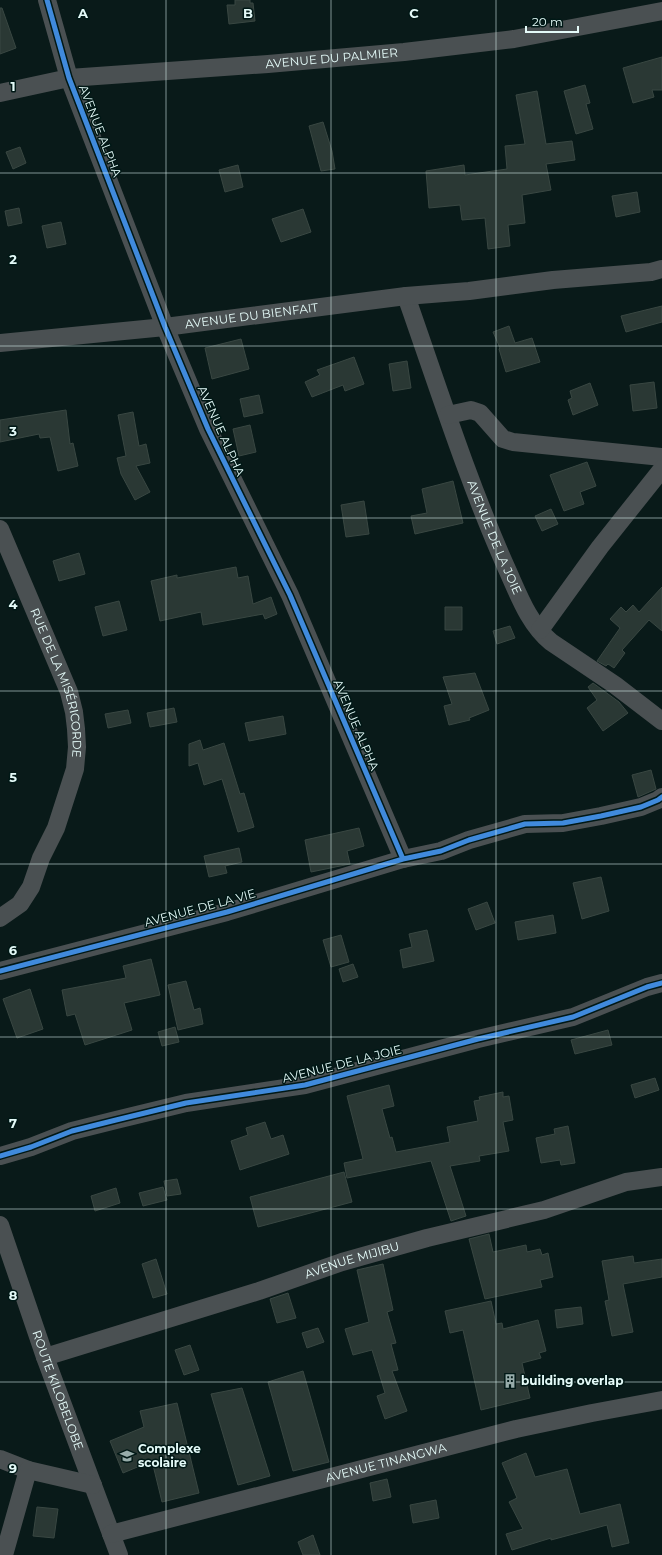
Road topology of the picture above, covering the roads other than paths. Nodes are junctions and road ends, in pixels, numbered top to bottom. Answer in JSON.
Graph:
{"nodes":[{"id":1,"x":47,"y":0,"type":"edge"},
{"id":2,"x":662,"y":12,"type":"edge"},
{"id":3,"x":70,"y":78,"type":"junction"},
{"id":4,"x":0,"y":94,"type":"edge"},
{"id":5,"x":662,"y":269,"type":"edge"},
{"id":6,"x":406,"y":296,"type":"junction"},
{"id":7,"x":165,"y":327,"type":"junction"},
{"id":8,"x":0,"y":343,"type":"edge"},
{"id":9,"x":448,"y":415,"type":"junction"},
{"id":10,"x":662,"y":457,"type":"edge"},
{"id":11,"x":662,"y":469,"type":"edge"},
{"id":12,"x":0,"y":529,"type":"edge"},
{"id":13,"x":540,"y":630,"type":"junction"},
{"id":14,"x":662,"y":721,"type":"edge"},
{"id":15,"x":662,"y":797,"type":"edge"},
{"id":16,"x":403,"y":859,"type":"junction"},
{"id":17,"x":0,"y":918,"type":"edge"},
{"id":18,"x":0,"y":971,"type":"edge"},
{"id":19,"x":662,"y":983,"type":"edge"},
{"id":20,"x":0,"y":1156,"type":"edge"},
{"id":21,"x":662,"y":1177,"type":"edge"},
{"id":22,"x":0,"y":1225,"type":"edge"},
{"id":23,"x":45,"y":1357,"type":"junction"},
{"id":24,"x":662,"y":1400,"type":"edge"},
{"id":25,"x":0,"y":1459,"type":"edge"},
{"id":26,"x":28,"y":1470,"type":"junction"},
{"id":27,"x":93,"y":1485,"type":"junction"},
{"id":28,"x":111,"y":1534,"type":"junction"},
{"id":29,"x":4,"y":1555,"type":"edge"},
{"id":30,"x":119,"y":1555,"type":"edge"}],
"edges":[{"from":1,"to":3,"type":"street","name":"AVENUE ALPHA"},
{"from":2,"to":3,"type":"street","name":"AVENUE DU PALMIER"},
{"from":3,"to":4,"type":"street","name":"AVENUE DU PALMIER"},
{"from":3,"to":7,"type":"street","name":"AVENUE ALPHA"},
{"from":5,"to":6,"type":"street","name":"AVENUE DU BIENFAIT"},
{"from":6,"to":7,"type":"street","name":"AVENUE DU BIENFAIT"},
{"from":6,"to":9,"type":"street","name":"AVENUE DE LA JOIE"},
{"from":7,"to":8,"type":"street","name":"AVENUE DU BIENFAIT"},
{"from":7,"to":16,"type":"street","name":"AVENUE ALPHA"},
{"from":9,"to":10,"type":"street"},
{"from":9,"to":13,"type":"street","name":"AVENUE DE LA JOIE"},
{"from":11,"to":13,"type":"street"},
{"from":12,"to":17,"type":"street","name":"RUE DE LA MISÉRICORDE"},
{"from":13,"to":14,"type":"street","name":"AVENUE DE LA JOIE"},
{"from":15,"to":16,"type":"street","name":"AVENUE DE LA VIE"},
{"from":16,"to":18,"type":"street","name":"AVENUE DE LA VIE"},
{"from":19,"to":20,"type":"street","name":"AVENUE DE LA JOIE"},
{"from":21,"to":23,"type":"street","name":"AVENUE MIJIBU"},
{"from":22,"to":23,"type":"street","name":"ROUTE KILOBELOBE"},
{"from":23,"to":27,"type":"street","name":"ROUTE KILOBELOBE"},
{"from":24,"to":28,"type":"street","name":"AVENUE TINANGWA"},
{"from":25,"to":26,"type":"street"},
{"from":26,"to":27,"type":"street"},
{"from":26,"to":29,"type":"street"},
{"from":27,"to":28,"type":"street","name":"ROUTE KILOBELOBE"},
{"from":28,"to":30,"type":"street","name":"ROUTE KILOBELOBE"}]}
